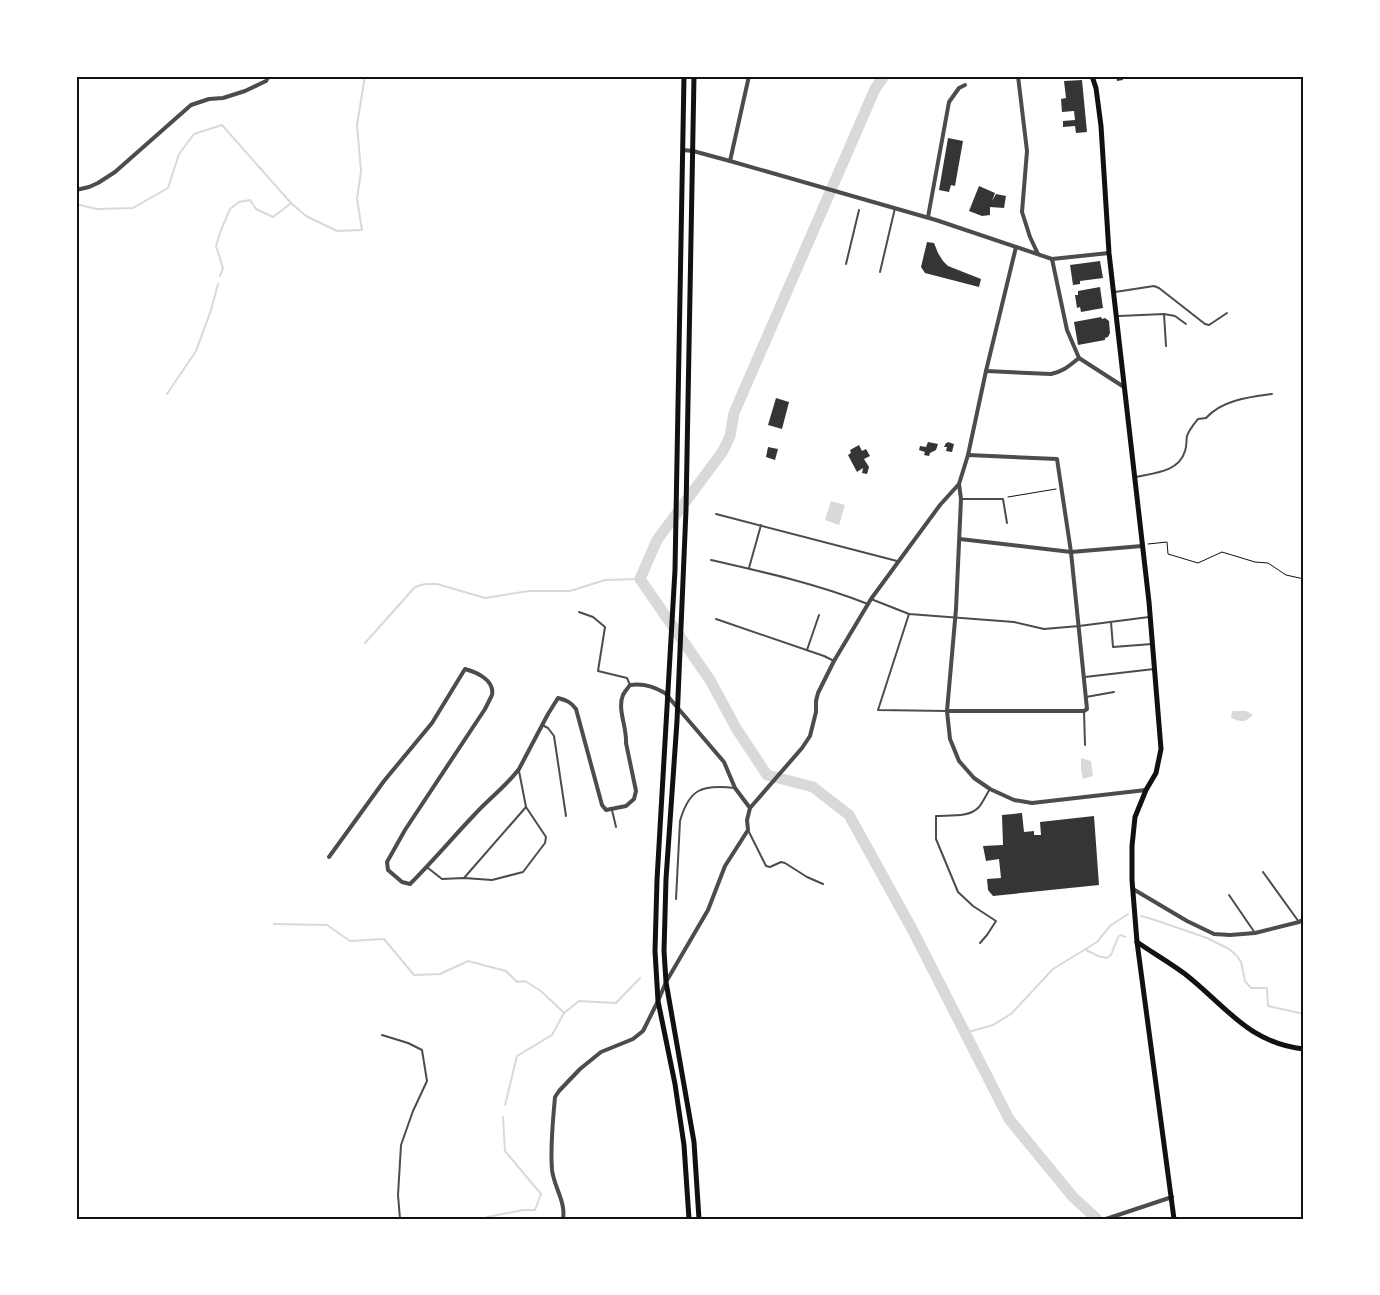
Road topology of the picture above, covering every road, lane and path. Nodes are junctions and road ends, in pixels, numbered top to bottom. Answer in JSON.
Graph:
{"nodes":[{"id":1,"x":269,"y":76,"type":"edge"},
{"id":2,"x":684,"y":76,"type":"edge"},
{"id":3,"x":694,"y":76,"type":"edge"},
{"id":4,"x":749,"y":76,"type":"edge"},
{"id":5,"x":1018,"y":76,"type":"edge"},
{"id":6,"x":1092,"y":76,"type":"edge"},
{"id":7,"x":965,"y":85,"type":"dead end"},
{"id":8,"x":683,"y":150,"type":"junction"},
{"id":9,"x":693,"y":151,"type":"junction"},
{"id":10,"x":730,"y":160,"type":"junction"},
{"id":11,"x":76,"y":190,"type":"edge"},
{"id":12,"x":895,"y":208,"type":"junction"},
{"id":13,"x":859,"y":210,"type":"dead end"},
{"id":14,"x":928,"y":218,"type":"junction"},
{"id":15,"x":1016,"y":247,"type":"junction"},
{"id":16,"x":1109,"y":253,"type":"junction"},
{"id":17,"x":1038,"y":254,"type":"junction"},
{"id":18,"x":1052,"y":259,"type":"junction"},
{"id":19,"x":846,"y":264,"type":"dead end"},
{"id":20,"x":880,"y":272,"type":"dead end"},
{"id":21,"x":1113,"y":292,"type":"junction"},
{"id":22,"x":1227,"y":313,"type":"dead end"},
{"id":23,"x":1164,"y":314,"type":"junction"},
{"id":24,"x":1116,"y":317,"type":"junction"},
{"id":25,"x":1186,"y":324,"type":"dead end"},
{"id":26,"x":1166,"y":346,"type":"dead end"},
{"id":27,"x":1079,"y":358,"type":"junction"},
{"id":28,"x":986,"y":371,"type":"junction"},
{"id":29,"x":1124,"y":386,"type":"junction"},
{"id":30,"x":1272,"y":394,"type":"dead end"},
{"id":31,"x":968,"y":455,"type":"junction"},
{"id":32,"x":1134,"y":478,"type":"junction"},
{"id":33,"x":959,"y":484,"type":"junction"},
{"id":34,"x":1062,"y":488,"type":"junction"},
{"id":35,"x":1008,"y":496,"type":"dead end"},
{"id":36,"x":961,"y":499,"type":"junction"},
{"id":37,"x":716,"y":514,"type":"dead end"},
{"id":38,"x":1007,"y":523,"type":"dead end"},
{"id":39,"x":761,"y":526,"type":"junction"},
{"id":40,"x":960,"y":539,"type":"junction"},
{"id":41,"x":1142,"y":546,"type":"junction"},
{"id":42,"x":1071,"y":552,"type":"junction"},
{"id":43,"x":710,"y":560,"type":"dead end"},
{"id":44,"x":899,"y":562,"type":"junction"},
{"id":45,"x":748,"y":568,"type":"junction"},
{"id":46,"x":1304,"y":579,"type":"edge"},
{"id":47,"x":871,"y":600,"type":"junction"},
{"id":48,"x":868,"y":604,"type":"junction"},
{"id":49,"x":579,"y":612,"type":"dead end"},
{"id":50,"x":910,"y":614,"type":"junction"},
{"id":51,"x":819,"y":615,"type":"dead end"},
{"id":52,"x":955,"y":617,"type":"junction"},
{"id":53,"x":1150,"y":617,"type":"junction"},
{"id":54,"x":716,"y":619,"type":"dead end"},
{"id":55,"x":1111,"y":622,"type":"junction"},
{"id":56,"x":1079,"y":626,"type":"junction"},
{"id":57,"x":1152,"y":644,"type":"junction"},
{"id":58,"x":807,"y":650,"type":"junction"},
{"id":59,"x":834,"y":661,"type":"junction"},
{"id":60,"x":1154,"y":669,"type":"junction"},
{"id":61,"x":1085,"y":677,"type":"junction"},
{"id":62,"x":630,"y":685,"type":"junction"},
{"id":63,"x":1114,"y":692,"type":"dead end"},
{"id":64,"x":1086,"y":696,"type":"junction"},
{"id":65,"x":947,"y":711,"type":"junction"},
{"id":66,"x":1084,"y":712,"type":"junction"},
{"id":67,"x":542,"y":725,"type":"junction"},
{"id":68,"x":1085,"y":745,"type":"dead end"},
{"id":69,"x":519,"y":769,"type":"junction"},
{"id":70,"x":735,"y":788,"type":"junction"},
{"id":71,"x":990,"y":789,"type":"junction"},
{"id":72,"x":1146,"y":790,"type":"junction"},
{"id":73,"x":526,"y":807,"type":"junction"},
{"id":74,"x":750,"y":808,"type":"junction"},
{"id":75,"x":612,"y":809,"type":"junction"},
{"id":76,"x":566,"y":816,"type":"dead end"},
{"id":77,"x":616,"y":827,"type":"dead end"},
{"id":78,"x":748,"y":830,"type":"junction"},
{"id":79,"x":329,"y":857,"type":"dead end"},
{"id":80,"x":427,"y":867,"type":"junction"},
{"id":81,"x":1263,"y":872,"type":"dead end"},
{"id":82,"x":464,"y":878,"type":"junction"},
{"id":83,"x":823,"y":884,"type":"dead end"},
{"id":84,"x":1132,"y":888,"type":"junction"},
{"id":85,"x":1228,"y":895,"type":"dead end"},
{"id":86,"x":676,"y":899,"type":"dead end"},
{"id":87,"x":1304,"y":919,"type":"edge"},
{"id":88,"x":1299,"y":922,"type":"junction"},
{"id":89,"x":1255,"y":933,"type":"junction"},
{"id":90,"x":1137,"y":942,"type":"junction"},
{"id":91,"x":980,"y":943,"type":"dead end"},
{"id":92,"x":666,"y":982,"type":"junction"},
{"id":93,"x":658,"y":1001,"type":"junction"},
{"id":94,"x":382,"y":1035,"type":"dead end"},
{"id":95,"x":1304,"y":1049,"type":"edge"},
{"id":96,"x":1172,"y":1196,"type":"junction"},
{"id":97,"x":400,"y":1219,"type":"edge"},
{"id":98,"x":564,"y":1219,"type":"edge"},
{"id":99,"x":689,"y":1219,"type":"edge"},
{"id":100,"x":699,"y":1219,"type":"edge"},
{"id":101,"x":1106,"y":1219,"type":"edge"},
{"id":102,"x":1174,"y":1219,"type":"edge"}],
"edges":[{"from":1,"to":11,"type":"street"},
{"from":2,"to":8,"type":"main road"},
{"from":3,"to":9,"type":"main road"},
{"from":4,"to":10,"type":"street"},
{"from":5,"to":17,"type":"street"},
{"from":6,"to":16,"type":"main road"},
{"from":7,"to":14,"type":"street"},
{"from":8,"to":9,"type":"street"},
{"from":8,"to":93,"type":"main road"},
{"from":9,"to":10,"type":"street"},
{"from":9,"to":92,"type":"main road"},
{"from":10,"to":12,"type":"street"},
{"from":12,"to":14,"type":"street"},
{"from":12,"to":20,"type":"lane"},
{"from":13,"to":19,"type":"lane"},
{"from":14,"to":15,"type":"street"},
{"from":15,"to":17,"type":"street"},
{"from":15,"to":28,"type":"street"},
{"from":16,"to":18,"type":"street"},
{"from":16,"to":21,"type":"main road"},
{"from":17,"to":18,"type":"street"},
{"from":18,"to":27,"type":"street"},
{"from":21,"to":22,"type":"lane"},
{"from":21,"to":24,"type":"main road"},
{"from":23,"to":24,"type":"lane"},
{"from":23,"to":25,"type":"lane"},
{"from":23,"to":26,"type":"lane"},
{"from":24,"to":29,"type":"main road"},
{"from":27,"to":28,"type":"street"},
{"from":27,"to":29,"type":"street"},
{"from":28,"to":31,"type":"street"},
{"from":29,"to":32,"type":"main road"},
{"from":30,"to":32,"type":"lane"},
{"from":31,"to":33,"type":"street"},
{"from":31,"to":34,"type":"street"},
{"from":32,"to":41,"type":"main road"},
{"from":33,"to":36,"type":"street"},
{"from":33,"to":44,"type":"street"},
{"from":34,"to":35,"type":"path"},
{"from":34,"to":42,"type":"street"},
{"from":36,"to":38,"type":"lane"},
{"from":36,"to":40,"type":"street"},
{"from":37,"to":39,"type":"lane"},
{"from":39,"to":44,"type":"lane"},
{"from":39,"to":45,"type":"lane"},
{"from":40,"to":42,"type":"street"},
{"from":40,"to":52,"type":"street"},
{"from":41,"to":42,"type":"street"},
{"from":41,"to":46,"type":"path"},
{"from":41,"to":53,"type":"main road"},
{"from":42,"to":56,"type":"street"},
{"from":43,"to":45,"type":"lane"},
{"from":44,"to":47,"type":"street"},
{"from":45,"to":48,"type":"lane"},
{"from":47,"to":48,"type":"street"},
{"from":47,"to":50,"type":"lane"},
{"from":48,"to":59,"type":"street"},
{"from":49,"to":62,"type":"lane"},
{"from":50,"to":52,"type":"lane"},
{"from":50,"to":65,"type":"lane"},
{"from":51,"to":58,"type":"lane"},
{"from":52,"to":56,"type":"lane"},
{"from":52,"to":65,"type":"street"},
{"from":53,"to":55,"type":"lane"},
{"from":53,"to":57,"type":"main road"},
{"from":54,"to":58,"type":"lane"},
{"from":55,"to":56,"type":"lane"},
{"from":55,"to":57,"type":"lane"},
{"from":56,"to":61,"type":"street"},
{"from":57,"to":60,"type":"main road"},
{"from":58,"to":59,"type":"lane"},
{"from":59,"to":74,"type":"street"},
{"from":60,"to":61,"type":"lane"},
{"from":60,"to":72,"type":"main road"},
{"from":61,"to":64,"type":"street"},
{"from":62,"to":70,"type":"street"},
{"from":62,"to":75,"type":"street"},
{"from":63,"to":64,"type":"lane"},
{"from":64,"to":66,"type":"street"},
{"from":65,"to":66,"type":"street"},
{"from":65,"to":71,"type":"street"},
{"from":66,"to":68,"type":"lane"},
{"from":67,"to":69,"type":"street"},
{"from":67,"to":75,"type":"street"},
{"from":67,"to":76,"type":"lane"},
{"from":69,"to":73,"type":"lane"},
{"from":69,"to":80,"type":"street"},
{"from":70,"to":74,"type":"street"},
{"from":70,"to":86,"type":"lane"},
{"from":71,"to":72,"type":"street"},
{"from":71,"to":91,"type":"lane"},
{"from":72,"to":84,"type":"main road"},
{"from":73,"to":82,"type":"lane"},
{"from":73,"to":82,"type":"lane"},
{"from":74,"to":78,"type":"street"},
{"from":75,"to":77,"type":"lane"},
{"from":78,"to":83,"type":"lane"},
{"from":78,"to":92,"type":"street"},
{"from":79,"to":80,"type":"street"},
{"from":80,"to":82,"type":"lane"},
{"from":81,"to":88,"type":"lane"},
{"from":84,"to":89,"type":"street"},
{"from":84,"to":90,"type":"main road"},
{"from":85,"to":89,"type":"lane"},
{"from":87,"to":88,"type":"street"},
{"from":88,"to":89,"type":"street"},
{"from":90,"to":95,"type":"main road"},
{"from":90,"to":96,"type":"main road"},
{"from":92,"to":93,"type":"street"},
{"from":92,"to":100,"type":"main road"},
{"from":93,"to":98,"type":"street"},
{"from":93,"to":99,"type":"main road"},
{"from":94,"to":97,"type":"lane"},
{"from":96,"to":101,"type":"street"},
{"from":96,"to":102,"type":"main road"}]}
